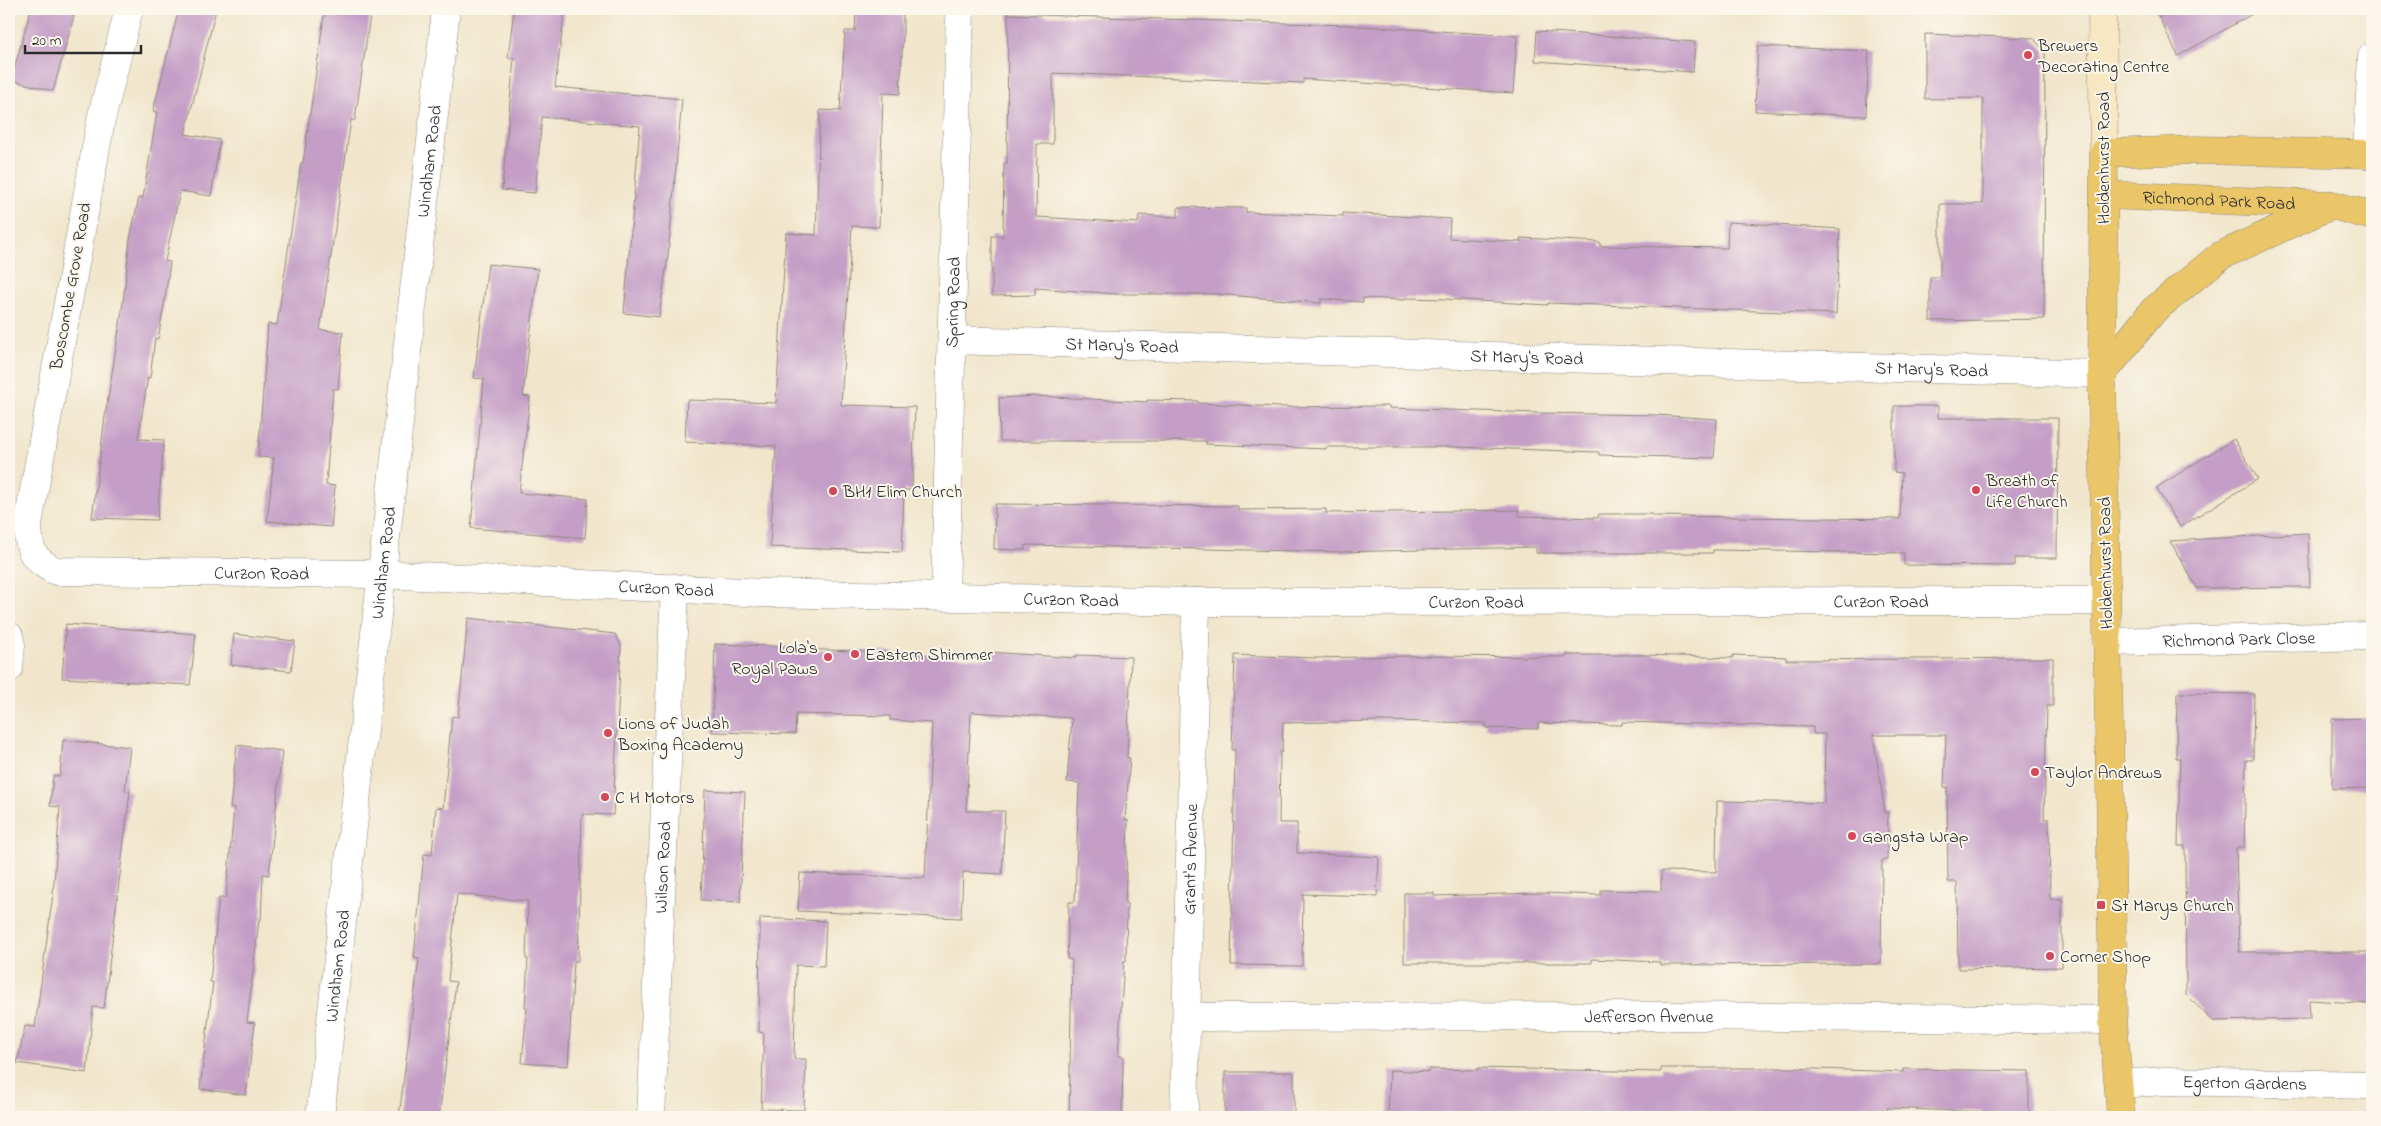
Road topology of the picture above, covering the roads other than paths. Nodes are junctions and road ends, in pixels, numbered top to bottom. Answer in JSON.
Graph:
{"nodes":[{"id":1,"x":129,"y":9,"type":"edge"},
{"id":2,"x":446,"y":9,"type":"edge"},
{"id":3,"x":960,"y":9,"type":"edge"},
{"id":4,"x":2102,"y":9,"type":"edge"},
{"id":5,"x":2372,"y":57,"type":"edge"},
{"id":6,"x":2104,"y":153,"type":"junction"},
{"id":7,"x":2370,"y":154,"type":"edge"},
{"id":8,"x":2104,"y":195,"type":"junction"},
{"id":9,"x":2332,"y":205,"type":"junction"},
{"id":10,"x":2372,"y":216,"type":"edge"},
{"id":11,"x":952,"y":340,"type":"junction"},
{"id":12,"x":2102,"y":374,"type":"junction"},
{"id":13,"x":40,"y":563,"type":"joint"},
{"id":14,"x":380,"y":574,"type":"junction"},
{"id":15,"x":675,"y":588,"type":"junction"},
{"id":16,"x":945,"y":596,"type":"junction"},
{"id":17,"x":2106,"y":601,"type":"junction"},
{"id":18,"x":1196,"y":602,"type":"junction"},
{"id":19,"x":9,"y":636,"type":"edge"},
{"id":20,"x":2372,"y":636,"type":"edge"},
{"id":21,"x":2107,"y":642,"type":"junction"},
{"id":22,"x":9,"y":668,"type":"edge"},
{"id":23,"x":1187,"y":1017,"type":"junction"},
{"id":24,"x":2113,"y":1020,"type":"junction"},
{"id":25,"x":2119,"y":1084,"type":"junction"},
{"id":26,"x":2372,"y":1085,"type":"edge"},
{"id":27,"x":320,"y":1117,"type":"edge"},
{"id":28,"x":651,"y":1117,"type":"edge"},
{"id":29,"x":1184,"y":1117,"type":"edge"},
{"id":30,"x":2121,"y":1117,"type":"edge"}],
"edges":[{"from":1,"to":13,"type":"street","name":"Boscombe Grove Road"},
{"from":2,"to":14,"type":"street","name":"Windham Road"},
{"from":3,"to":11,"type":"street","name":"Spring Road"},
{"from":4,"to":6,"type":"street","name":"Holdenhurst Road"},
{"from":5,"to":7,"type":"street"},
{"from":6,"to":7,"type":"main road"},
{"from":6,"to":8,"type":"main road","name":"Holdenhurst Road"},
{"from":8,"to":9,"type":"main road","name":"Richmond Park Road"},
{"from":8,"to":12,"type":"main road","name":"Holdenhurst Road"},
{"from":9,"to":10,"type":"main road","name":"Richmond Park Road"},
{"from":9,"to":12,"type":"main road"},
{"from":11,"to":12,"type":"street","name":"St Mary's Road"},
{"from":11,"to":16,"type":"street","name":"Spring Road"},
{"from":12,"to":17,"type":"main road","name":"Holdenhurst Road"},
{"from":13,"to":14,"type":"street","name":"Curzon Road"},
{"from":14,"to":15,"type":"street","name":"Curzon Road"},
{"from":14,"to":27,"type":"street","name":"Windham Road"},
{"from":15,"to":16,"type":"street","name":"Curzon Road"},
{"from":15,"to":28,"type":"street","name":"Wilson Road"},
{"from":16,"to":18,"type":"street","name":"Curzon Road"},
{"from":17,"to":18,"type":"street","name":"Curzon Road"},
{"from":17,"to":21,"type":"main road","name":"Holdenhurst Road"},
{"from":18,"to":23,"type":"street","name":"Grant's Avenue"},
{"from":19,"to":22,"type":"street"},
{"from":20,"to":21,"type":"street","name":"Richmond Park Close"},
{"from":21,"to":24,"type":"main road","name":"Holdenhurst Road"},
{"from":23,"to":24,"type":"street","name":"Jefferson Avenue"},
{"from":23,"to":29,"type":"street","name":"Grant's Avenue"},
{"from":24,"to":25,"type":"main road","name":"Holdenhurst Road"},
{"from":25,"to":26,"type":"street","name":"Egerton Gardens"},
{"from":25,"to":30,"type":"main road","name":"Holdenhurst Road"}]}
